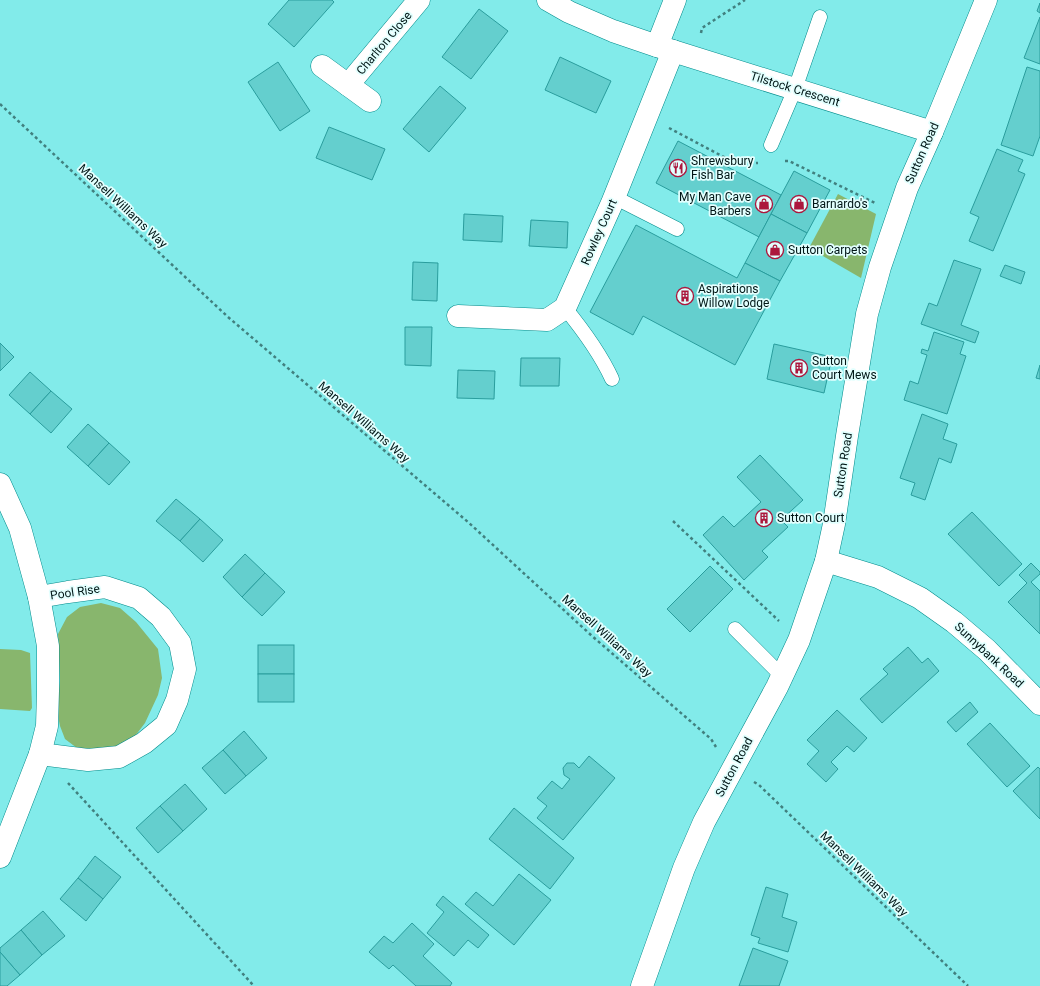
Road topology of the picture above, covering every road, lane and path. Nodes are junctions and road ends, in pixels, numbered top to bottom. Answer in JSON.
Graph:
{"nodes":[{"id":1,"x":419,"y":0,"type":"edge"},
{"id":2,"x":548,"y":0,"type":"edge"},
{"id":3,"x":675,"y":0,"type":"edge"},
{"id":4,"x":745,"y":0,"type":"edge"},
{"id":5,"x":986,"y":0,"type":"edge"},
{"id":6,"x":820,"y":17,"type":"dead end"},
{"id":7,"x":674,"y":52,"type":"junction"},
{"id":8,"x":322,"y":66,"type":"dead end"},
{"id":9,"x":348,"y":85,"type":"junction"},
{"id":10,"x":795,"y":89,"type":"junction"},
{"id":11,"x":370,"y":101,"type":"dead end"},
{"id":12,"x":0,"y":104,"type":"edge"},
{"id":13,"x":932,"y":132,"type":"junction"},
{"id":14,"x":770,"y":145,"type":"dead end"},
{"id":15,"x":614,"y":197,"type":"junction"},
{"id":16,"x":677,"y":229,"type":"dead end"},
{"id":17,"x":565,"y":308,"type":"junction"},
{"id":18,"x":458,"y":316,"type":"dead end"},
{"id":19,"x":612,"y":379,"type":"dead end"},
{"id":20,"x":0,"y":484,"type":"edge"},
{"id":21,"x":674,"y":521,"type":"dead end"},
{"id":22,"x":826,"y":561,"type":"junction"},
{"id":23,"x":39,"y":597,"type":"junction"},
{"id":24,"x":783,"y":624,"type":"dead end"},
{"id":25,"x":735,"y":629,"type":"dead end"},
{"id":26,"x":782,"y":676,"type":"junction"},
{"id":27,"x":1039,"y":701,"type":"edge"},
{"id":28,"x":718,"y":751,"type":"dead end"},
{"id":29,"x":40,"y":754,"type":"junction"},
{"id":30,"x":753,"y":782,"type":"dead end"},
{"id":31,"x":0,"y":857,"type":"edge"},
{"id":32,"x":254,"y":986,"type":"edge"},
{"id":33,"x":642,"y":986,"type":"edge"},
{"id":34,"x":968,"y":986,"type":"edge"}],
"edges":[{"from":1,"to":9,"type":"street","name":"Charlton Close"},
{"from":2,"to":7,"type":"street","name":"Tilstock Crescent"},
{"from":3,"to":7,"type":"street"},
{"from":4,"to":7,"type":"path"},
{"from":5,"to":13,"type":"street","name":"Sutton Road"},
{"from":6,"to":10,"type":"lane"},
{"from":7,"to":10,"type":"street","name":"Tilstock Crescent"},
{"from":7,"to":15,"type":"street","name":"Rowley Court"},
{"from":8,"to":9,"type":"street","name":"Charlton Close"},
{"from":9,"to":11,"type":"street","name":"Charlton Close"},
{"from":10,"to":13,"type":"street","name":"Tilstock Crescent"},
{"from":10,"to":14,"type":"lane"},
{"from":12,"to":28,"type":"path","name":"Mansell Williams Way"},
{"from":13,"to":22,"type":"street","name":"Sutton Road"},
{"from":15,"to":16,"type":"lane"},
{"from":15,"to":17,"type":"street","name":"Rowley Court"},
{"from":17,"to":18,"type":"street"},
{"from":17,"to":19,"type":"lane"},
{"from":20,"to":23,"type":"street","name":"Pool Rise"},
{"from":21,"to":24,"type":"path"},
{"from":22,"to":26,"type":"street","name":"Sutton Road"},
{"from":22,"to":27,"type":"street","name":"Sunnybank Road"},
{"from":23,"to":29,"type":"street","name":"Pool Rise"},
{"from":23,"to":29,"type":"street","name":"Pool Rise"},
{"from":25,"to":26,"type":"lane"},
{"from":26,"to":33,"type":"street","name":"Sutton Road"},
{"from":29,"to":31,"type":"street","name":"Pool Rise"},
{"from":29,"to":32,"type":"path"},
{"from":30,"to":34,"type":"path","name":"Mansell Williams Way"}]}
